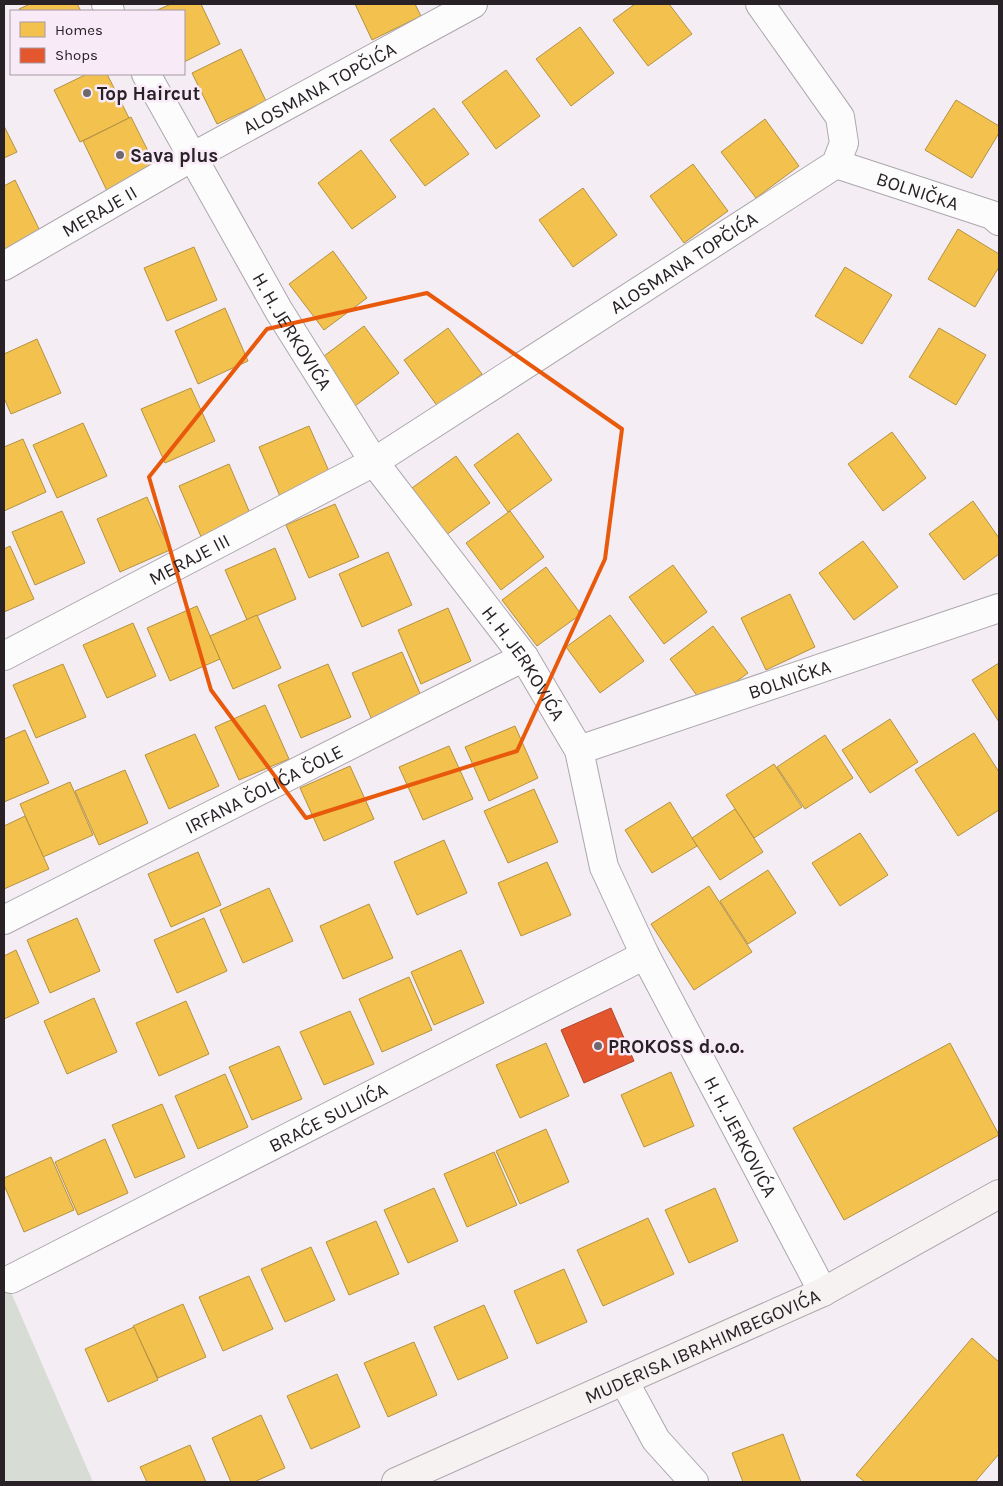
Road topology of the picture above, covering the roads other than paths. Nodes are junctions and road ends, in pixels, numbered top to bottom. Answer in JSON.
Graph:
{"nodes":[{"id":1,"x":473,"y":4,"type":"edge"},
{"id":2,"x":760,"y":4,"type":"edge"},
{"id":3,"x":147,"y":75,"type":"edge"},
{"id":4,"x":194,"y":156,"type":"junction"},
{"id":5,"x":836,"y":164,"type":"junction"},
{"id":6,"x":999,"y":221,"type":"edge"},
{"id":7,"x":4,"y":266,"type":"edge"},
{"id":8,"x":374,"y":462,"type":"junction"},
{"id":9,"x":999,"y":608,"type":"edge"},
{"id":10,"x":4,"y":656,"type":"edge"},
{"id":11,"x":524,"y":656,"type":"junction"},
{"id":12,"x":580,"y":750,"type":"junction"},
{"id":13,"x":4,"y":920,"type":"edge"},
{"id":14,"x":645,"y":955,"type":"junction"},
{"id":15,"x":999,"y":1194,"type":"edge"},
{"id":16,"x":11,"y":1279,"type":"dead end"},
{"id":17,"x":822,"y":1292,"type":"junction"},
{"id":18,"x":624,"y":1381,"type":"junction"},
{"id":19,"x":396,"y":1482,"type":"edge"},
{"id":20,"x":694,"y":1482,"type":"edge"}],
"edges":[{"from":1,"to":4,"type":"street","name":"ALOSMANA TOPČIĆA"},
{"from":2,"to":5,"type":"street"},
{"from":3,"to":4,"type":"street","name":"H. H. JERKOVIĆA"},
{"from":4,"to":7,"type":"street","name":"MERAJE II"},
{"from":4,"to":8,"type":"street","name":"H. H. JERKOVIĆA"},
{"from":5,"to":6,"type":"street","name":"BOLNIČKA"},
{"from":5,"to":8,"type":"street","name":"ALOSMANA TOPČIĆA"},
{"from":8,"to":10,"type":"street","name":"MERAJE III"},
{"from":8,"to":11,"type":"street","name":"H. H. JERKOVIĆA"},
{"from":9,"to":12,"type":"street","name":"BOLNIČKA"},
{"from":11,"to":12,"type":"street","name":"H. H. JERKOVIĆA"},
{"from":11,"to":13,"type":"street","name":"IRFANA ČOLIĆA ČOLE"},
{"from":12,"to":14,"type":"street","name":"H. H. JERKOVIĆA"},
{"from":14,"to":16,"type":"street","name":"BRAĆE SULJIĆA"},
{"from":14,"to":17,"type":"street","name":"H. H. JERKOVIĆA"},
{"from":15,"to":17,"type":"main road","name":"MUDERISA IBRAHIMBEGOVIĆA"},
{"from":17,"to":18,"type":"main road","name":"MUDERISA IBRAHIMBEGOVIĆA"},
{"from":18,"to":19,"type":"main road","name":"MUDERISA IBRAHIMBEGOVIĆA"},
{"from":18,"to":20,"type":"street"}]}
